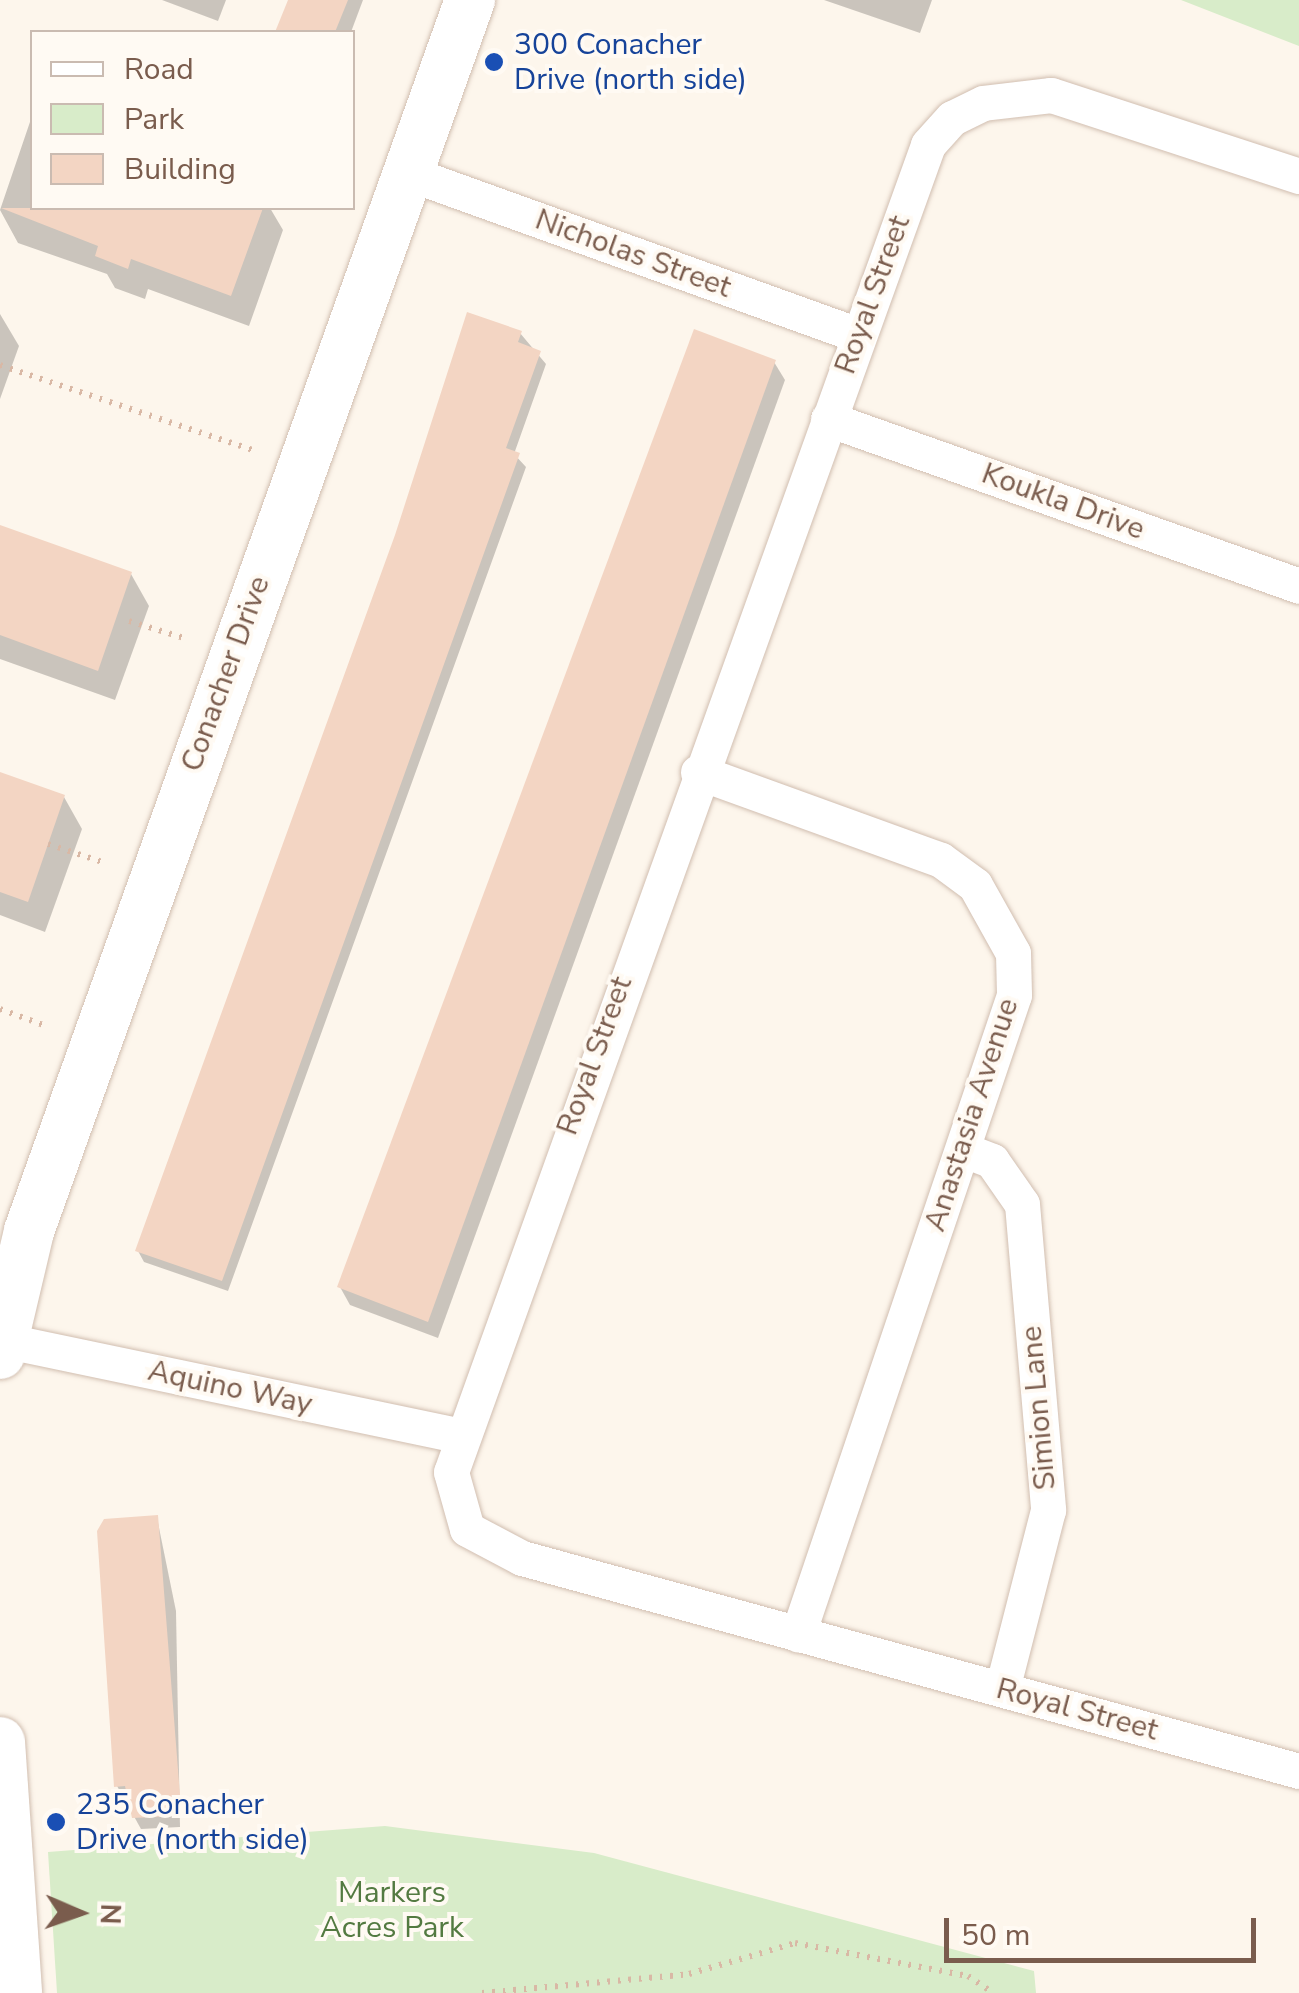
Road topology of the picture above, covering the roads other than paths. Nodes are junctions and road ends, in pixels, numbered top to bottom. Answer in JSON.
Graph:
{"nodes":[{"id":1,"x":470,"y":0,"type":"edge"},
{"id":2,"x":408,"y":174,"type":"junction"},
{"id":3,"x":1299,"y":176,"type":"edge"},
{"id":4,"x":858,"y":335,"type":"junction"},
{"id":5,"x":828,"y":418,"type":"junction"},
{"id":6,"x":1299,"y":586,"type":"edge"},
{"id":7,"x":698,"y":772,"type":"junction"},
{"id":8,"x":964,"y":1150,"type":"junction"},
{"id":9,"x":1,"y":1347,"type":"edge"},
{"id":10,"x":457,"y":1436,"type":"junction"},
{"id":11,"x":798,"y":1634,"type":"junction"},
{"id":12,"x":1002,"y":1690,"type":"junction"},
{"id":13,"x":0,"y":1742,"type":"edge"},
{"id":14,"x":1299,"y":1771,"type":"edge"},
{"id":15,"x":17,"y":1993,"type":"edge"}],
"edges":[{"from":1,"to":2,"type":"street","name":"Conacher Drive"},
{"from":2,"to":4,"type":"street","name":"Nicholas Street"},
{"from":2,"to":9,"type":"street","name":"Conacher Drive"},
{"from":3,"to":4,"type":"street","name":"Royal Street"},
{"from":4,"to":5,"type":"street","name":"Royal Street"},
{"from":5,"to":6,"type":"street","name":"Koukla Drive"},
{"from":5,"to":7,"type":"street","name":"Royal Street"},
{"from":7,"to":8,"type":"street","name":"Anastasia Avenue"},
{"from":7,"to":10,"type":"street","name":"Royal Street"},
{"from":8,"to":11,"type":"street","name":"Anastasia Avenue"},
{"from":8,"to":12,"type":"street","name":"Simion Lane"},
{"from":9,"to":10,"type":"street","name":"Aquino Way"},
{"from":10,"to":11,"type":"street","name":"Royal Street"},
{"from":11,"to":12,"type":"street","name":"Royal Street"},
{"from":12,"to":14,"type":"street","name":"Royal Street"},
{"from":13,"to":15,"type":"street"}]}
